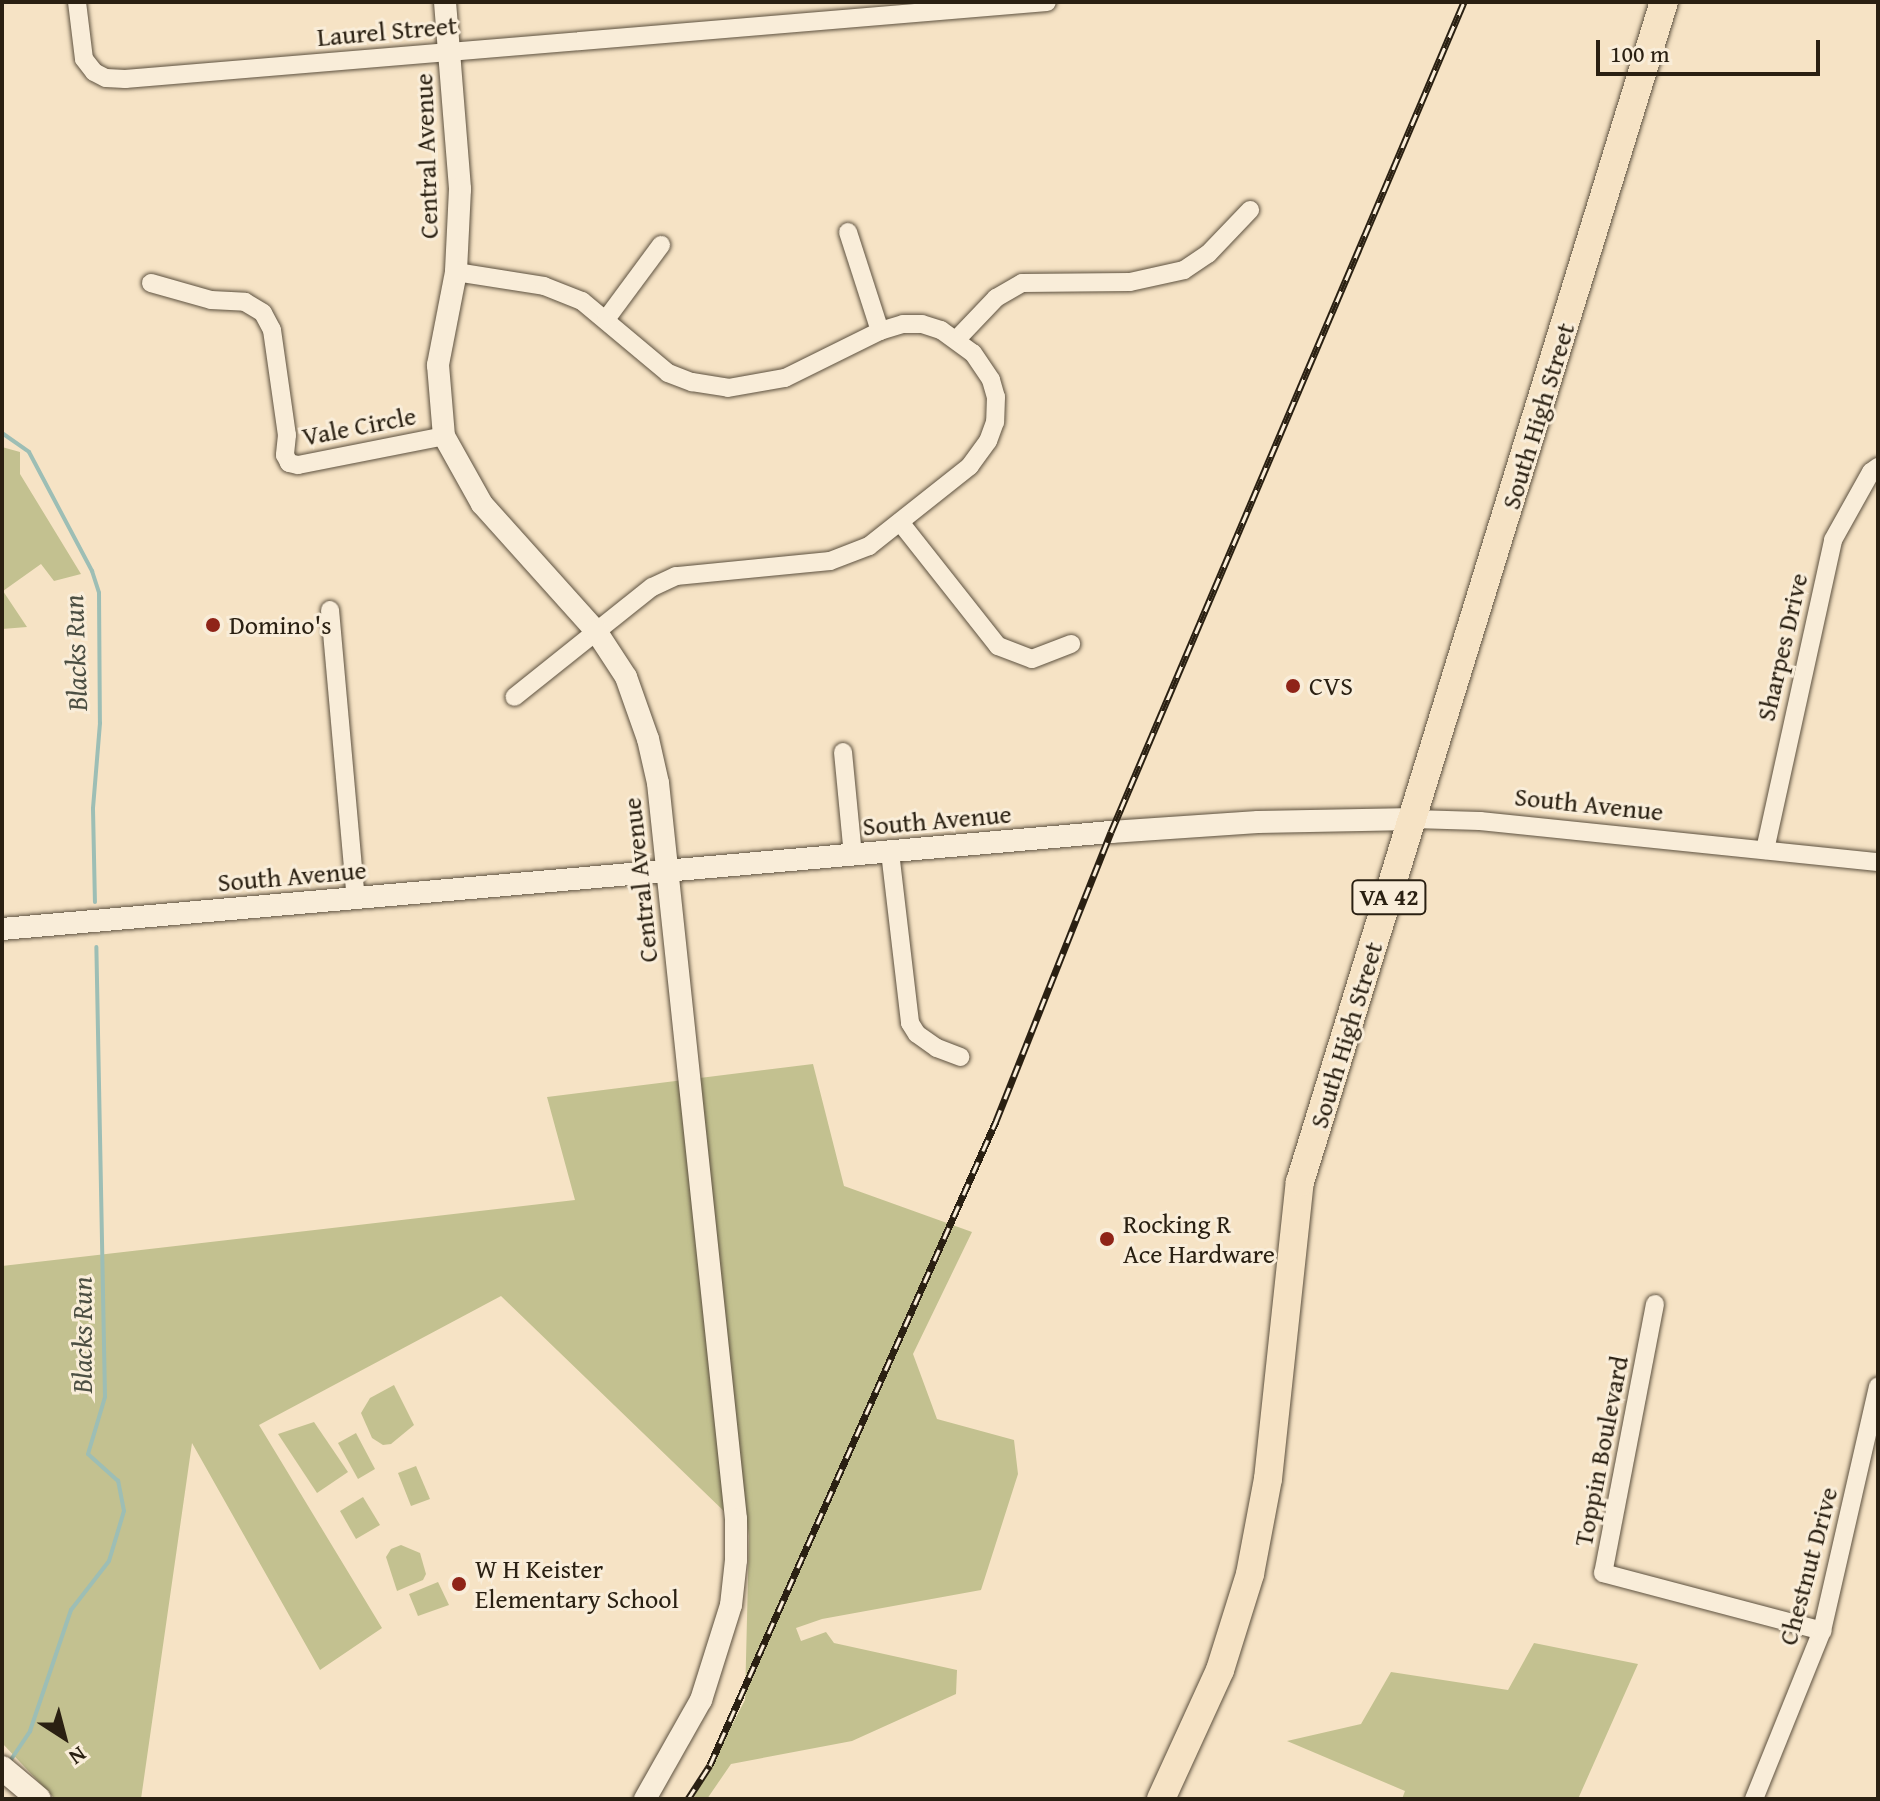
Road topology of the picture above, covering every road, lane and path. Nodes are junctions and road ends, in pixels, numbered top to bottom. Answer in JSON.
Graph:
{"nodes":[{"id":1,"x":77,"y":2,"type":"edge"},
{"id":2,"x":445,"y":2,"type":"edge"},
{"id":3,"x":1047,"y":2,"type":"edge"},
{"id":4,"x":1664,"y":2,"type":"edge"},
{"id":5,"x":450,"y":52,"type":"junction"},
{"id":6,"x":1250,"y":210,"type":"dead end"},
{"id":7,"x":848,"y":232,"type":"dead end"},
{"id":8,"x":661,"y":245,"type":"dead end"},
{"id":9,"x":456,"y":272,"type":"junction"},
{"id":10,"x":151,"y":283,"type":"dead end"},
{"id":11,"x":607,"y":318,"type":"junction"},
{"id":12,"x":880,"y":331,"type":"junction"},
{"id":13,"x":957,"y":339,"type":"junction"},
{"id":14,"x":444,"y":436,"type":"junction"},
{"id":15,"x":1878,"y":467,"type":"edge"},
{"id":16,"x":900,"y":522,"type":"junction"},
{"id":17,"x":330,"y":610,"type":"dead end"},
{"id":18,"x":596,"y":631,"type":"junction"},
{"id":19,"x":1071,"y":644,"type":"dead end"},
{"id":20,"x":514,"y":697,"type":"dead end"},
{"id":21,"x":843,"y":752,"type":"dead end"},
{"id":22,"x":1414,"y":819,"type":"junction"},
{"id":23,"x":1765,"y":850,"type":"junction"},
{"id":24,"x":890,"y":852,"type":"junction"},
{"id":25,"x":853,"y":855,"type":"junction"},
{"id":26,"x":1878,"y":862,"type":"edge"},
{"id":27,"x":666,"y":872,"type":"junction"},
{"id":28,"x":356,"y":899,"type":"junction"},
{"id":29,"x":2,"y":929,"type":"edge"},
{"id":30,"x":960,"y":1057,"type":"dead end"},
{"id":31,"x":1655,"y":1304,"type":"dead end"},
{"id":32,"x":1878,"y":1386,"type":"edge"},
{"id":33,"x":1822,"y":1631,"type":"junction"},
{"id":34,"x":10,"y":1774,"type":"edge"},
{"id":35,"x":39,"y":1799,"type":"edge"},
{"id":36,"x":645,"y":1799,"type":"edge"},
{"id":37,"x":1161,"y":1799,"type":"edge"},
{"id":38,"x":1754,"y":1799,"type":"edge"}],
"edges":[{"from":1,"to":5,"type":"street","name":"Laurel Street"},
{"from":2,"to":5,"type":"street","name":"Central Avenue"},
{"from":3,"to":5,"type":"street","name":"Laurel Street"},
{"from":4,"to":22,"type":"main road","name":"South High Street","number":"VA 42"},
{"from":5,"to":9,"type":"street","name":"Central Avenue"},
{"from":6,"to":13,"type":"street"},
{"from":7,"to":12,"type":"street"},
{"from":8,"to":11,"type":"street"},
{"from":9,"to":11,"type":"street"},
{"from":9,"to":14,"type":"street","name":"Central Avenue"},
{"from":10,"to":14,"type":"street","name":"Vale Circle"},
{"from":11,"to":12,"type":"street"},
{"from":12,"to":13,"type":"street"},
{"from":13,"to":16,"type":"street"},
{"from":14,"to":18,"type":"street","name":"Central Avenue"},
{"from":15,"to":23,"type":"street","name":"Sharpes Drive"},
{"from":16,"to":18,"type":"street"},
{"from":16,"to":19,"type":"street"},
{"from":17,"to":28,"type":"street"},
{"from":18,"to":20,"type":"street"},
{"from":18,"to":27,"type":"street","name":"Central Avenue"},
{"from":21,"to":25,"type":"street"},
{"from":22,"to":23,"type":"street","name":"South Avenue"},
{"from":22,"to":24,"type":"street","name":"South Avenue"},
{"from":22,"to":37,"type":"main road","name":"South High Street","number":"VA 42"},
{"from":23,"to":26,"type":"street","name":"South Avenue"},
{"from":24,"to":25,"type":"street","name":"South Avenue"},
{"from":24,"to":30,"type":"street"},
{"from":25,"to":27,"type":"street","name":"South Avenue"},
{"from":27,"to":28,"type":"street","name":"South Avenue"},
{"from":27,"to":36,"type":"street","name":"Central Avenue"},
{"from":28,"to":29,"type":"street","name":"South Avenue"},
{"from":31,"to":33,"type":"street","name":"Toppin Boulevard"},
{"from":32,"to":33,"type":"street","name":"Chestnut Drive"},
{"from":33,"to":38,"type":"street","name":"Chestnut Drive"},
{"from":34,"to":35,"type":"main road"}]}
